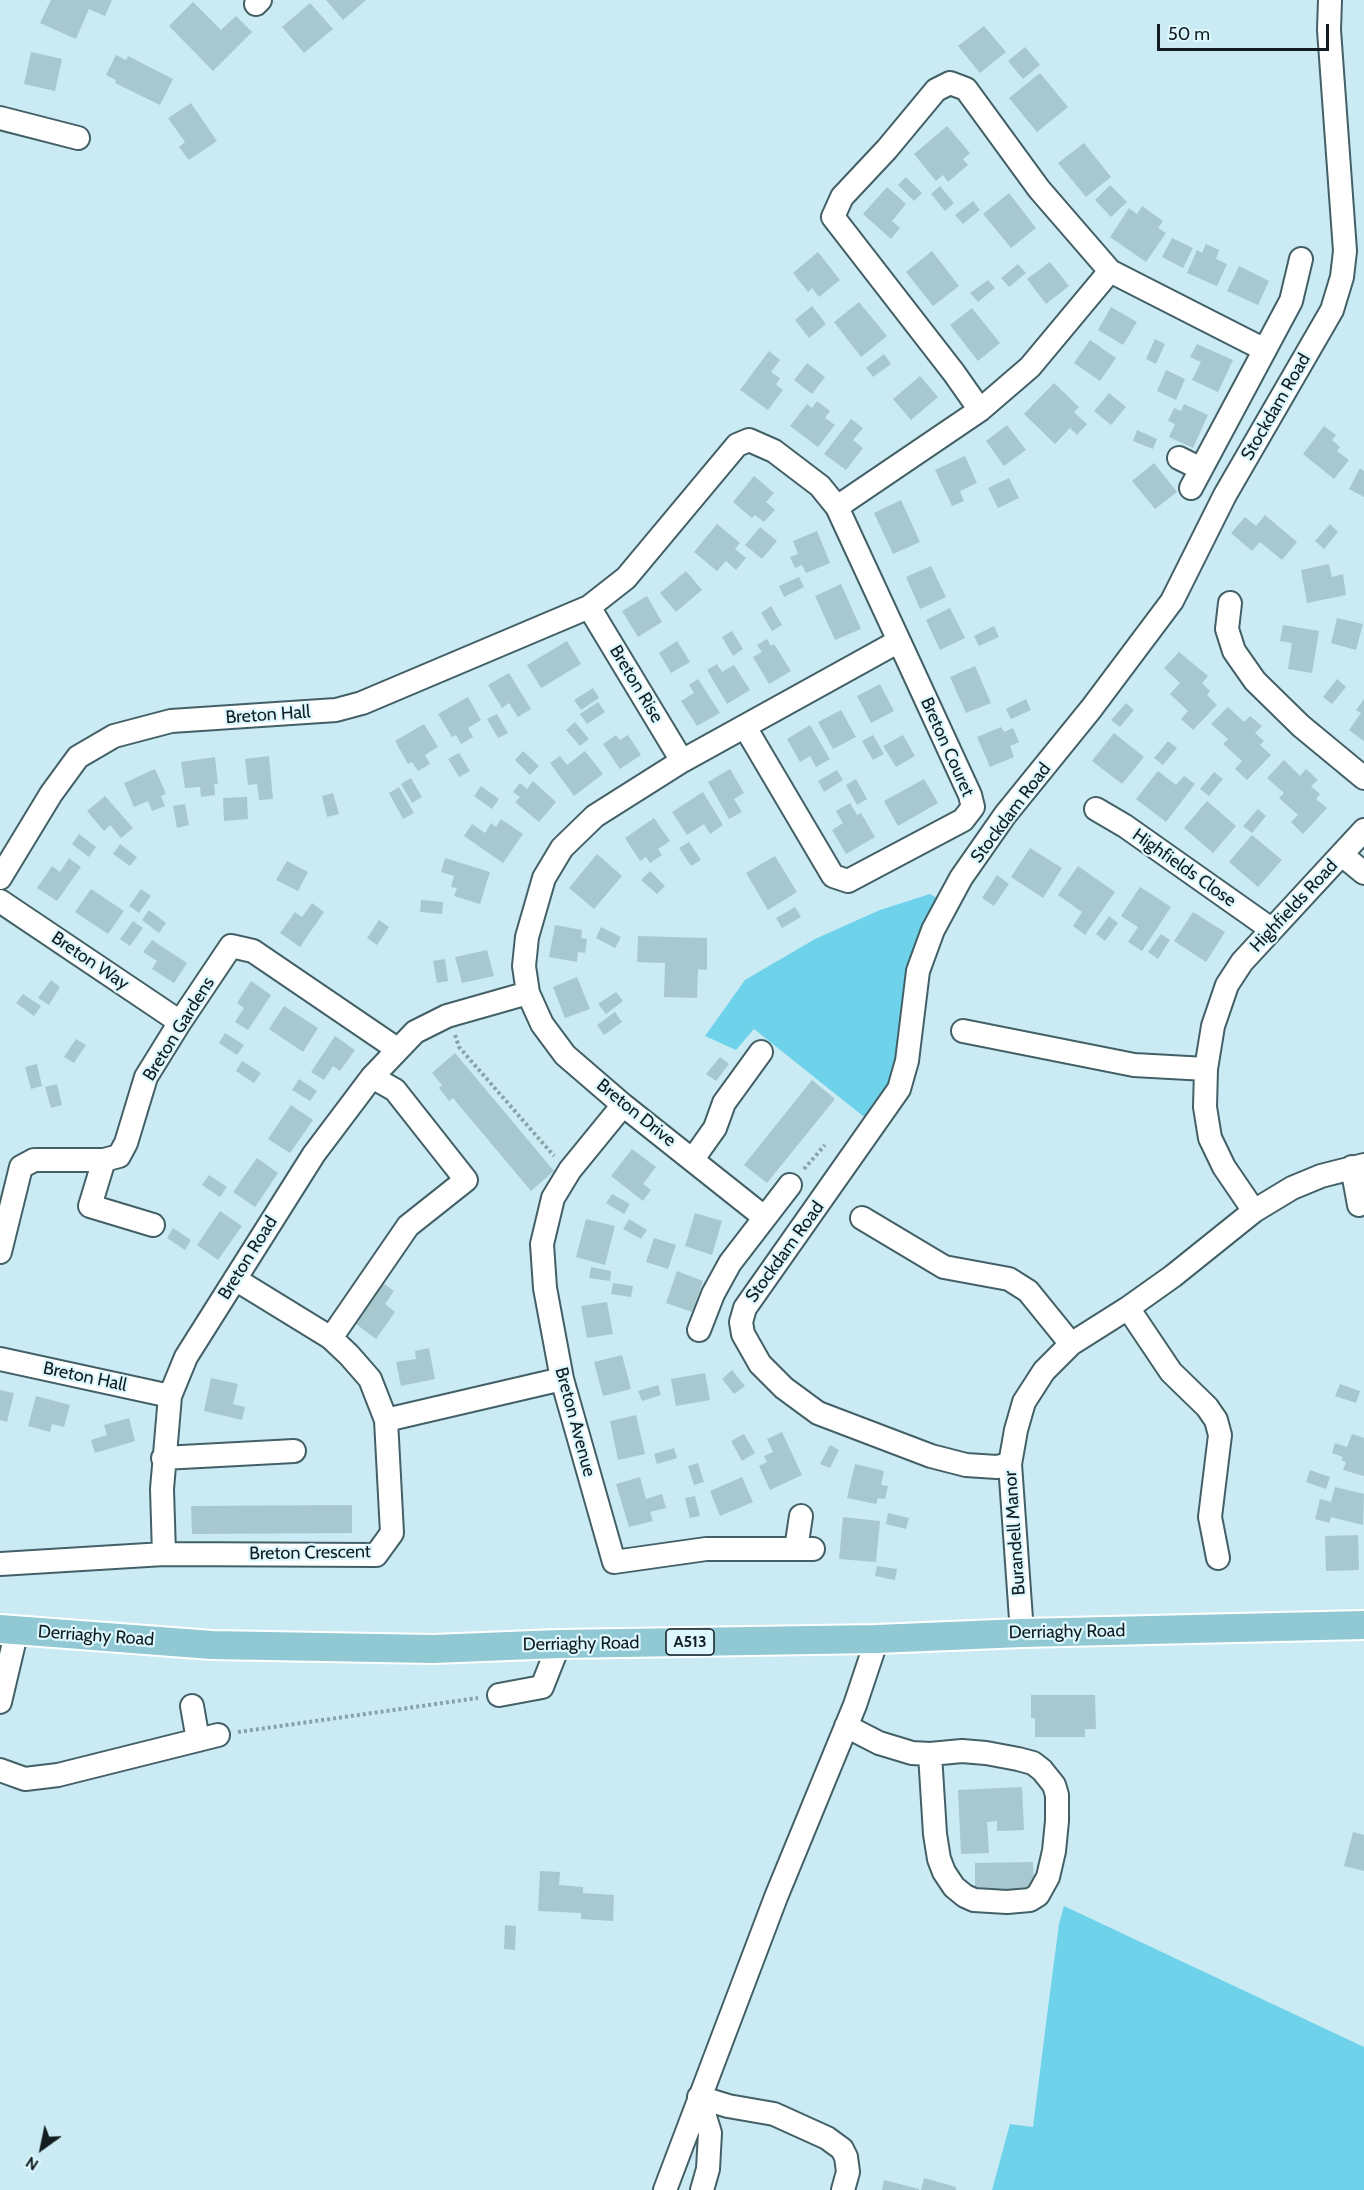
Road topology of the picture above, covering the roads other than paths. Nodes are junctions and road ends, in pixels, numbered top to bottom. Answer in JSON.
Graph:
{"nodes":[{"id":1,"x":1330,"y":0,"type":"edge"},
{"id":2,"x":0,"y":118,"type":"edge"},
{"id":3,"x":78,"y":138,"type":"dead end"},
{"id":4,"x":1354,"y":250,"type":"edge"},
{"id":5,"x":1301,"y":259,"type":"dead end"},
{"id":6,"x":1110,"y":271,"type":"junction"},
{"id":7,"x":1265,"y":350,"type":"junction"},
{"id":8,"x":980,"y":410,"type":"junction"},
{"id":9,"x":1179,"y":458,"type":"dead end"},
{"id":10,"x":837,"y":507,"type":"junction"},
{"id":11,"x":1230,"y":603,"type":"dead end"},
{"id":12,"x":589,"y":607,"type":"junction"},
{"id":13,"x":899,"y":641,"type":"junction"},
{"id":14,"x":745,"y":727,"type":"junction"},
{"id":15,"x":682,"y":761,"type":"junction"},
{"id":16,"x":1364,"y":777,"type":"edge"},
{"id":17,"x":1096,"y":809,"type":"dead end"},
{"id":18,"x":1364,"y":830,"type":"edge"},
{"id":19,"x":1342,"y":855,"type":"junction"},
{"id":20,"x":1364,"y":873,"type":"edge"},
{"id":21,"x":0,"y":878,"type":"edge"},
{"id":22,"x":0,"y":901,"type":"edge"},
{"id":23,"x":1271,"y":929,"type":"junction"},
{"id":24,"x":528,"y":993,"type":"junction"},
{"id":25,"x":180,"y":1022,"type":"junction"},
{"id":26,"x":963,"y":1031,"type":"dead end"},
{"id":27,"x":397,"y":1049,"type":"junction"},
{"id":28,"x":761,"y":1052,"type":"dead end"},
{"id":29,"x":1206,"y":1069,"type":"junction"},
{"id":30,"x":372,"y":1077,"type":"junction"},
{"id":31,"x":623,"y":1105,"type":"junction"},
{"id":32,"x":693,"y":1159,"type":"junction"},
{"id":33,"x":104,"y":1160,"type":"junction"},
{"id":34,"x":1358,"y":1166,"type":"edge"},
{"id":35,"x":790,"y":1185,"type":"road end"},
{"id":36,"x":1359,"y":1205,"type":"dead end"},
{"id":37,"x":1254,"y":1211,"type":"junction"},
{"id":38,"x":764,"y":1217,"type":"junction"},
{"id":39,"x":862,"y":1218,"type":"dead end"},
{"id":40,"x":153,"y":1225,"type":"dead end"},
{"id":41,"x":0,"y":1252,"type":"edge"},
{"id":42,"x":235,"y":1279,"type":"junction"},
{"id":43,"x":1128,"y":1308,"type":"junction"},
{"id":44,"x":699,"y":1330,"type":"dead end"},
{"id":45,"x":331,"y":1338,"type":"junction"},
{"id":46,"x":1071,"y":1344,"type":"junction"},
{"id":47,"x":0,"y":1359,"type":"edge"},
{"id":48,"x":562,"y":1379,"type":"junction"},
{"id":49,"x":170,"y":1396,"type":"junction"},
{"id":50,"x":386,"y":1420,"type":"junction"},
{"id":51,"x":294,"y":1451,"type":"dead end"},
{"id":52,"x":163,"y":1458,"type":"junction"},
{"id":53,"x":1010,"y":1464,"type":"junction"},
{"id":54,"x":801,"y":1516,"type":"dead end"},
{"id":55,"x":164,"y":1554,"type":"junction"},
{"id":56,"x":1218,"y":1558,"type":"dead end"},
{"id":57,"x":0,"y":1564,"type":"edge"},
{"id":58,"x":1364,"y":1625,"type":"edge"},
{"id":59,"x":8,"y":1630,"type":"edge"},
{"id":60,"x":1022,"y":1633,"type":"junction"},
{"id":61,"x":877,"y":1639,"type":"junction"},
{"id":62,"x":560,"y":1644,"type":"junction"},
{"id":63,"x":499,"y":1695,"type":"road end"},
{"id":64,"x":0,"y":1702,"type":"edge"},
{"id":65,"x":192,"y":1706,"type":"dead end"},
{"id":66,"x":846,"y":1726,"type":"junction"},
{"id":67,"x":930,"y":1754,"type":"junction"},
{"id":68,"x":0,"y":1770,"type":"edge"},
{"id":69,"x":699,"y":2097,"type":"junction"},
{"id":70,"x":664,"y":2190,"type":"edge"},
{"id":71,"x":702,"y":2190,"type":"edge"},
{"id":72,"x":843,"y":2190,"type":"edge"}],
"edges":[{"from":1,"to":4,"type":"street","name":"Stockdam Road"},
{"from":2,"to":3,"type":"street"},
{"from":4,"to":53,"type":"street","name":"Stockdam Road"},
{"from":5,"to":7,"type":"street"},
{"from":6,"to":7,"type":"street"},
{"from":6,"to":8,"type":"street"},
{"from":6,"to":8,"type":"street"},
{"from":7,"to":9,"type":"street"},
{"from":8,"to":10,"type":"street"},
{"from":10,"to":12,"type":"street","name":"Breton Hall"},
{"from":10,"to":13,"type":"street"},
{"from":11,"to":16,"type":"street"},
{"from":12,"to":15,"type":"street","name":"Breton Rise"},
{"from":12,"to":21,"type":"street","name":"Breton Hall"},
{"from":13,"to":14,"type":"street"},
{"from":13,"to":14,"type":"street","name":"Breton Couret"},
{"from":14,"to":15,"type":"street"},
{"from":15,"to":24,"type":"street","name":"Breton Drive"},
{"from":17,"to":23,"type":"street","name":"Highfields Close"},
{"from":18,"to":19,"type":"street","name":"Highfields Road"},
{"from":19,"to":20,"type":"street"},
{"from":19,"to":23,"type":"street","name":"Highfields Road"},
{"from":22,"to":25,"type":"street","name":"Breton Way"},
{"from":23,"to":29,"type":"street","name":"Highfields Road"},
{"from":24,"to":27,"type":"street","name":"Breton Road"},
{"from":24,"to":31,"type":"street","name":"Breton Drive"},
{"from":25,"to":27,"type":"street","name":"Breton Gardens"},
{"from":25,"to":33,"type":"street","name":"Breton Gardens"},
{"from":26,"to":29,"type":"street"},
{"from":27,"to":30,"type":"street","name":"Breton Road"},
{"from":28,"to":32,"type":"street"},
{"from":29,"to":37,"type":"street"},
{"from":30,"to":42,"type":"street","name":"Breton Road"},
{"from":30,"to":45,"type":"street"},
{"from":31,"to":32,"type":"street","name":"Breton Drive"},
{"from":31,"to":48,"type":"street","name":"Breton Avenue"},
{"from":32,"to":38,"type":"street","name":"Breton Drive"},
{"from":33,"to":40,"type":"street"},
{"from":33,"to":41,"type":"street"},
{"from":34,"to":36,"type":"street","name":"Burandell Manor"},
{"from":34,"to":37,"type":"street","name":"Burandell Manor"},
{"from":35,"to":38,"type":"street"},
{"from":37,"to":43,"type":"street","name":"Burandell Manor"},
{"from":38,"to":44,"type":"street"},
{"from":39,"to":46,"type":"street"},
{"from":42,"to":45,"type":"street","name":"Breton Crescent"},
{"from":42,"to":49,"type":"street","name":"Breton Road"},
{"from":43,"to":46,"type":"street","name":"Burandell Manor"},
{"from":43,"to":56,"type":"street"},
{"from":45,"to":50,"type":"street","name":"Breton Crescent"},
{"from":46,"to":53,"type":"street","name":"Burandell Manor"},
{"from":47,"to":49,"type":"street","name":"Breton Hall"},
{"from":48,"to":50,"type":"street"},
{"from":48,"to":54,"type":"street","name":"Breton Avenue"},
{"from":49,"to":52,"type":"street","name":"Breton Road"},
{"from":50,"to":55,"type":"street","name":"Breton Crescent"},
{"from":51,"to":52,"type":"street"},
{"from":52,"to":55,"type":"street","name":"Breton Road"},
{"from":53,"to":60,"type":"street","name":"Burandell Manor"},
{"from":55,"to":57,"type":"street","name":"Breton Crescent"},
{"from":58,"to":60,"type":"main road","name":"Derriaghy Road","number":"A513"},
{"from":59,"to":62,"type":"main road","name":"Derriaghy Road","number":"A513"},
{"from":59,"to":64,"type":"street","name":"Derriaghy Road"},
{"from":60,"to":61,"type":"main road","name":"Derriaghy Road","number":"A513"},
{"from":61,"to":62,"type":"main road","name":"Derriaghy Road","number":"A513"},
{"from":61,"to":66,"type":"street"},
{"from":62,"to":63,"type":"street"},
{"from":65,"to":68,"type":"street"},
{"from":66,"to":67,"type":"street"},
{"from":66,"to":69,"type":"street"},
{"from":67,"to":67,"type":"street"},
{"from":69,"to":70,"type":"street"},
{"from":69,"to":71,"type":"street"},
{"from":69,"to":72,"type":"street"}]}
